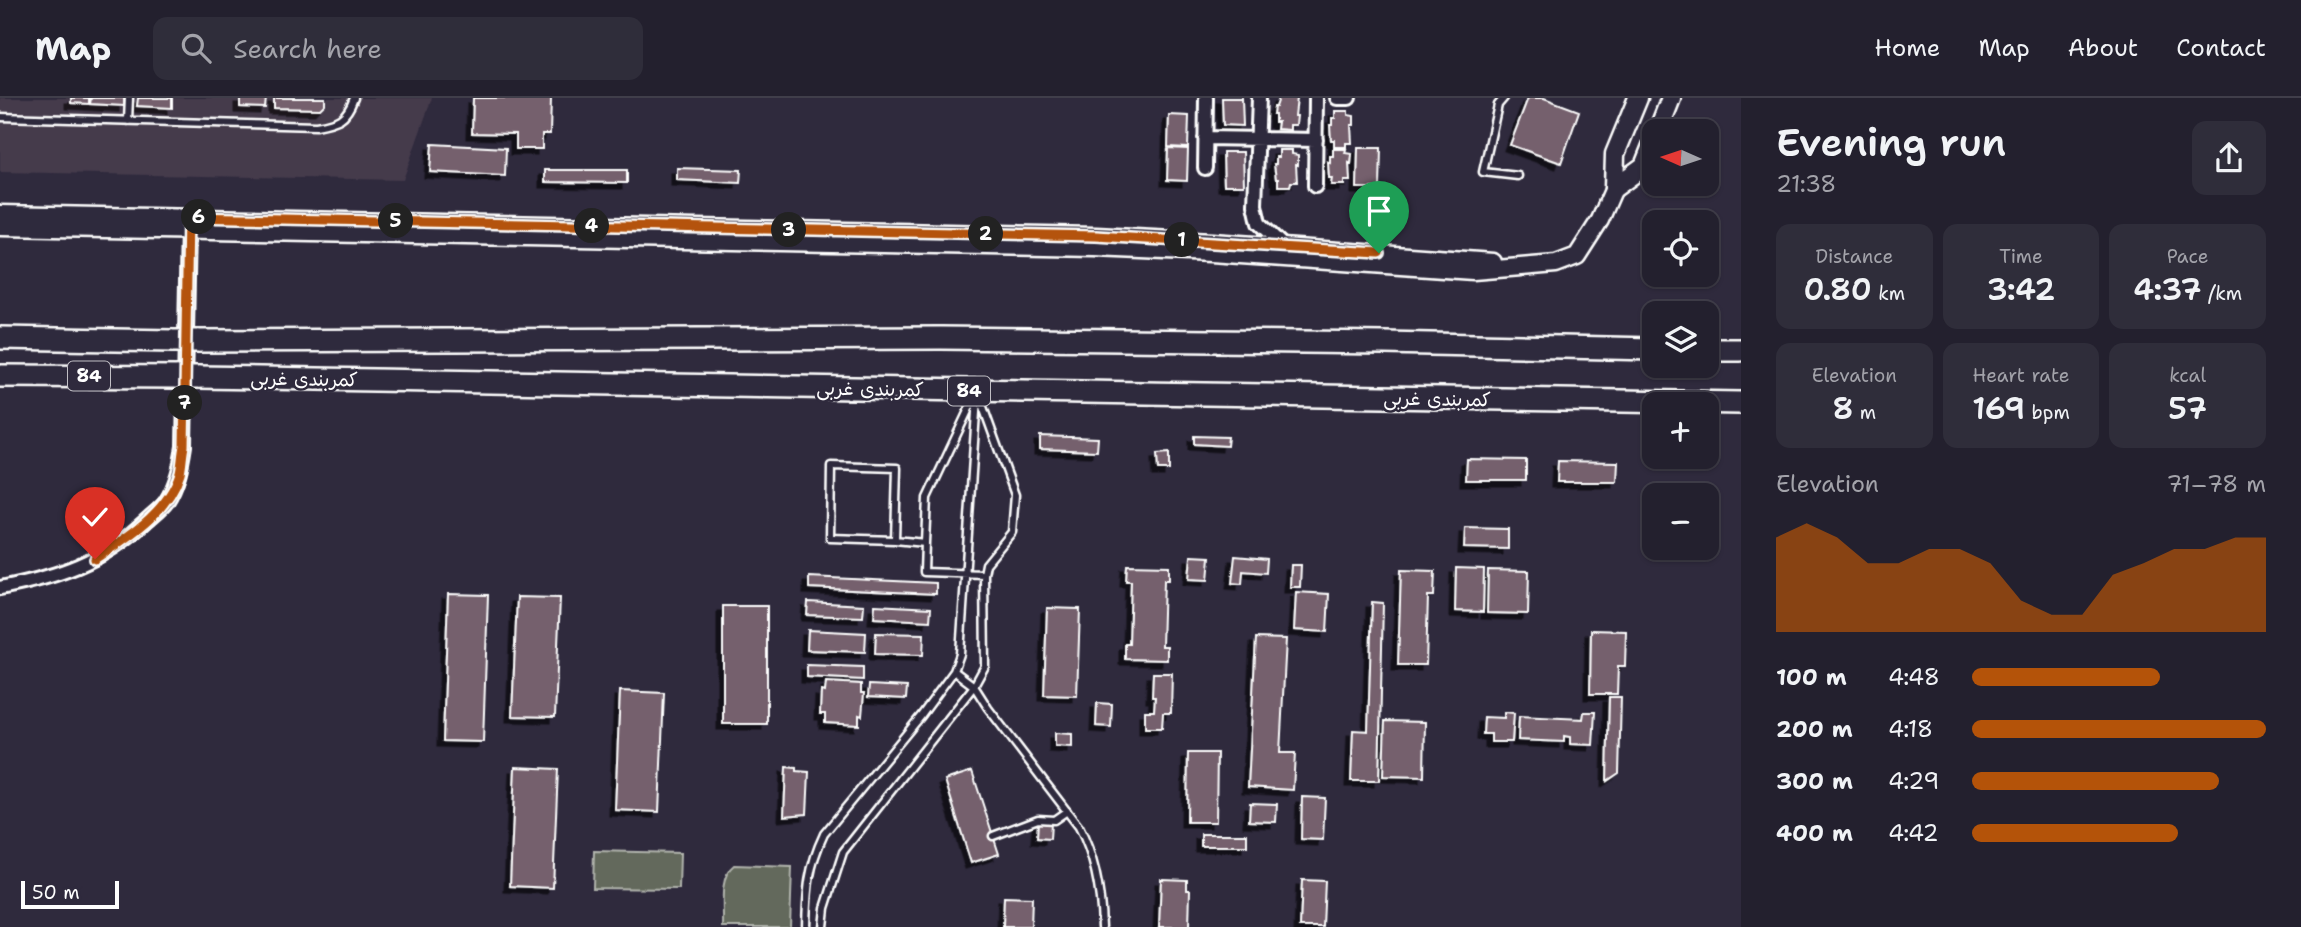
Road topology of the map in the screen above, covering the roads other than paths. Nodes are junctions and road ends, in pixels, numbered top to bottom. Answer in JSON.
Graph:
{"nodes":[{"id":1,"x":129,"y":98,"type":"edge"},
{"id":2,"x":354,"y":98,"type":"edge"},
{"id":3,"x":1206,"y":98,"type":"edge"},
{"id":4,"x":1259,"y":98,"type":"edge"},
{"id":5,"x":1316,"y":98,"type":"edge"},
{"id":6,"x":1337,"y":98,"type":"edge"},
{"id":7,"x":1349,"y":98,"type":"edge"},
{"id":8,"x":1504,"y":98,"type":"edge"},
{"id":9,"x":1638,"y":98,"type":"edge"},
{"id":10,"x":1671,"y":98,"type":"edge"},
{"id":11,"x":0,"y":117,"type":"edge"},
{"id":12,"x":1663,"y":119,"type":"edge"},
{"id":13,"x":128,"y":121,"type":"junction"},
{"id":14,"x":1205,"y":138,"type":"junction"},
{"id":15,"x":1258,"y":139,"type":"junction"},
{"id":16,"x":1316,"y":140,"type":"junction"},
{"id":17,"x":1642,"y":167,"type":"edge"},
{"id":18,"x":1205,"y":168,"type":"dead end"},
{"id":19,"x":1518,"y":176,"type":"dead end"},
{"id":20,"x":1315,"y":186,"type":"dead end"},
{"id":21,"x":1614,"y":188,"type":"junction"},
{"id":22,"x":0,"y":214,"type":"edge"},
{"id":23,"x":188,"y":224,"type":"junction"},
{"id":24,"x":0,"y":227,"type":"edge"},
{"id":25,"x":1283,"y":246,"type":"junction"},
{"id":26,"x":1526,"y":266,"type":"junction"},
{"id":27,"x":0,"y":338,"type":"edge"},
{"id":28,"x":1642,"y":349,"type":"edge"},
{"id":29,"x":1719,"y":350,"type":"edge"},
{"id":30,"x":1741,"y":351,"type":"edge"},
{"id":31,"x":0,"y":376,"type":"edge"},
{"id":32,"x":978,"y":391,"type":"junction"},
{"id":33,"x":1741,"y":403,"type":"edge"},
{"id":34,"x":895,"y":540,"type":"junction"},
{"id":35,"x":925,"y":542,"type":"junction"},
{"id":36,"x":967,"y":573,"type":"junction"},
{"id":37,"x":984,"y":574,"type":"junction"},
{"id":38,"x":0,"y":588,"type":"edge"},
{"id":39,"x":954,"y":671,"type":"junction"},
{"id":40,"x":974,"y":686,"type":"junction"},
{"id":41,"x":1067,"y":811,"type":"junction"},
{"id":42,"x":993,"y":835,"type":"dead end"},
{"id":43,"x":806,"y":927,"type":"edge"},
{"id":44,"x":823,"y":927,"type":"edge"},
{"id":45,"x":1102,"y":927,"type":"edge"}],
"edges":[{"from":1,"to":13,"type":"lane"},
{"from":2,"to":13,"type":"lane"},
{"from":3,"to":14,"type":"street"},
{"from":4,"to":15,"type":"street"},
{"from":5,"to":16,"type":"street"},
{"from":6,"to":7,"type":"street"},
{"from":8,"to":19,"type":"lane"},
{"from":9,"to":21,"type":"main road"},
{"from":10,"to":12,"type":"main road"},
{"from":11,"to":13,"type":"lane"},
{"from":14,"to":15,"type":"street"},
{"from":14,"to":18,"type":"street"},
{"from":15,"to":16,"type":"street"},
{"from":15,"to":25,"type":"street"},
{"from":16,"to":20,"type":"street"},
{"from":17,"to":21,"type":"main road"},
{"from":21,"to":26,"type":"street"},
{"from":22,"to":23,"type":"street"},
{"from":23,"to":24,"type":"street"},
{"from":23,"to":25,"type":"street"},
{"from":23,"to":26,"type":"street"},
{"from":23,"to":38,"type":"street"},
{"from":25,"to":26,"type":"street"},
{"from":27,"to":28,"type":"highway","name":"کمربندی غربی","number":"84","bridge":true},
{"from":29,"to":30,"type":"highway"},
{"from":31,"to":32,"type":"highway","name":"کمربندی غربی","number":"84"},
{"from":32,"to":33,"type":"highway","name":"کمربندی غربی","number":"84"},
{"from":32,"to":35,"type":"lane"},
{"from":32,"to":36,"type":"lane"},
{"from":32,"to":37,"type":"lane"},
{"from":34,"to":34,"type":"lane"},
{"from":34,"to":35,"type":"lane"},
{"from":35,"to":36,"type":"lane"},
{"from":36,"to":37,"type":"lane"},
{"from":36,"to":39,"type":"lane"},
{"from":37,"to":40,"type":"lane"},
{"from":39,"to":40,"type":"lane"},
{"from":39,"to":43,"type":"lane"},
{"from":40,"to":41,"type":"lane"},
{"from":40,"to":44,"type":"lane"},
{"from":41,"to":42,"type":"lane"},
{"from":41,"to":45,"type":"lane"}]}
